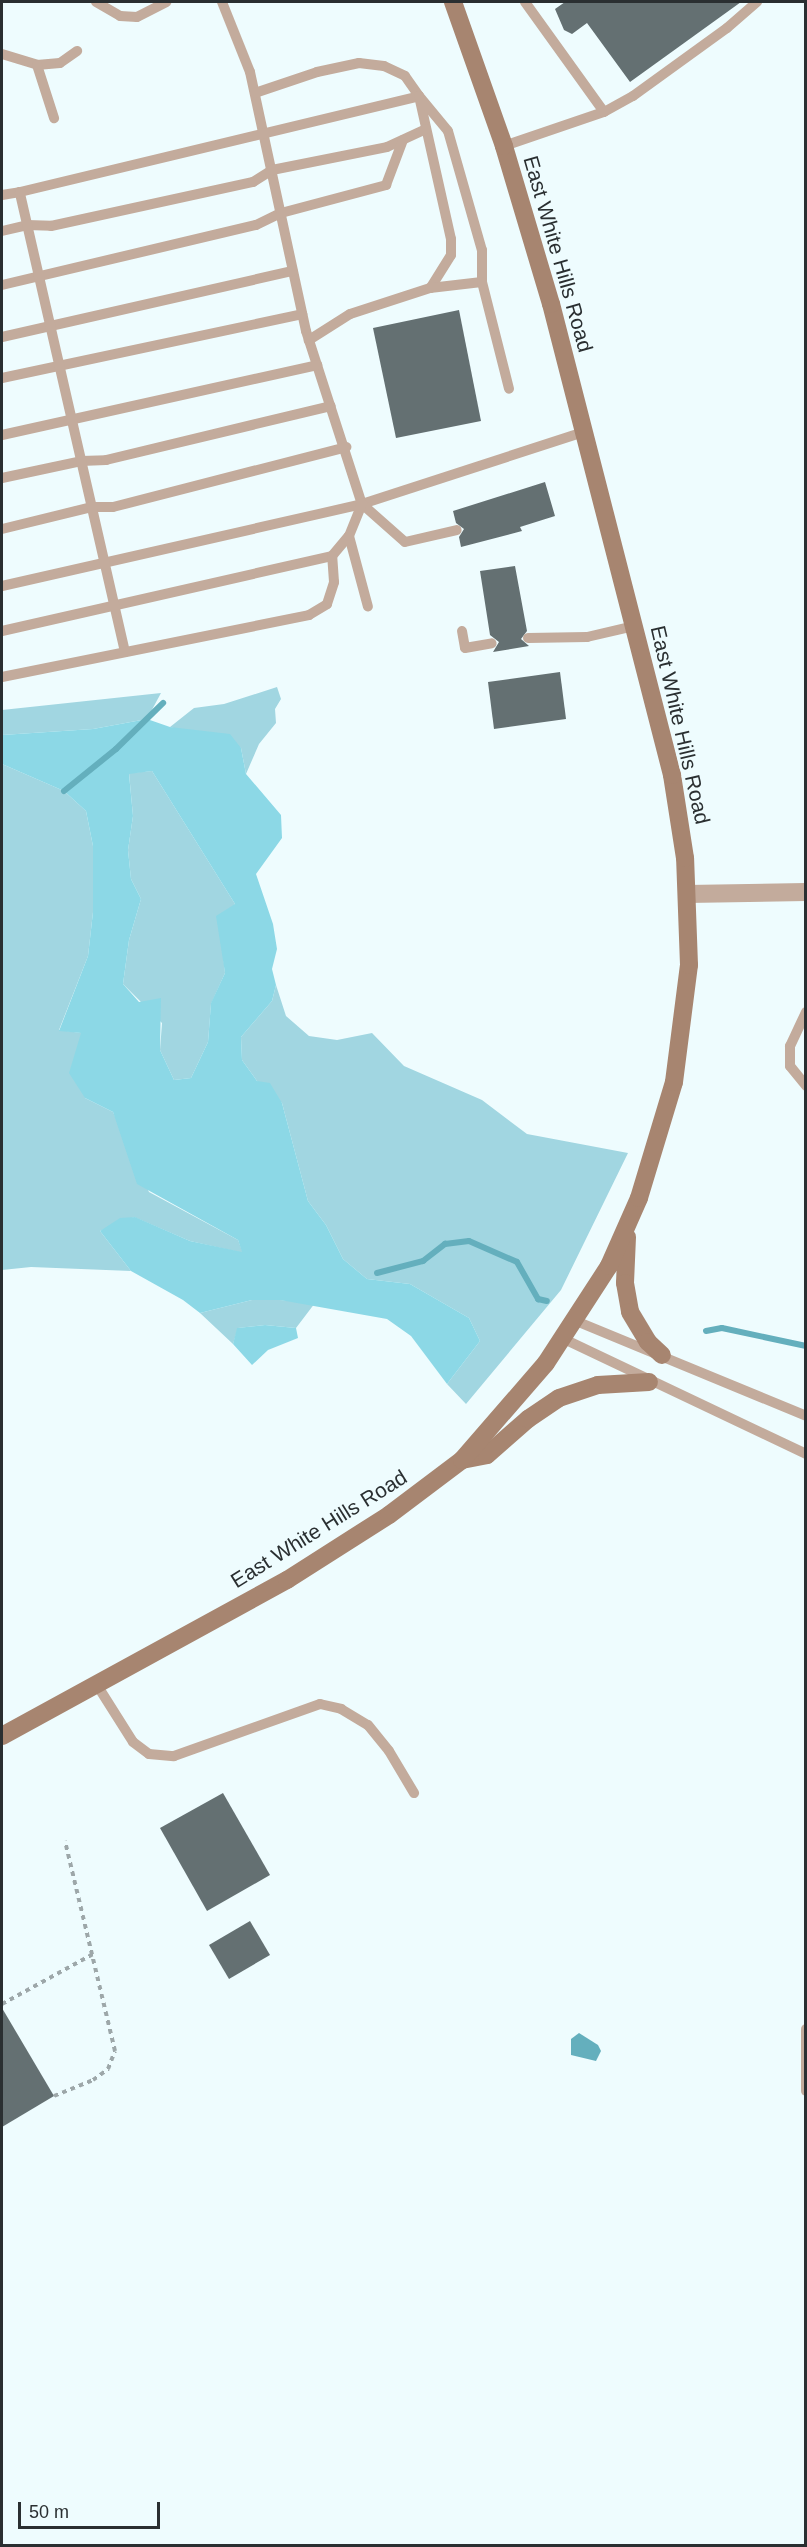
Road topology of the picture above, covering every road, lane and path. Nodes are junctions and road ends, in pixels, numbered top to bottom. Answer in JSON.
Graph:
{"nodes":[{"id":1,"x":96,"y":2,"type":"edge"},
{"id":2,"x":166,"y":2,"type":"edge"},
{"id":3,"x":222,"y":2,"type":"edge"},
{"id":4,"x":445,"y":2,"type":"edge"},
{"id":5,"x":453,"y":2,"type":"edge"},
{"id":6,"x":525,"y":2,"type":"edge"},
{"id":7,"x":757,"y":2,"type":"edge"},
{"id":8,"x":466,"y":37,"type":"junction"},
{"id":9,"x":77,"y":51,"type":"dead end"},
{"id":10,"x":2,"y":54,"type":"edge"},
{"id":11,"x":37,"y":65,"type":"junction"},
{"id":12,"x":255,"y":93,"type":"junction"},
{"id":13,"x":419,"y":96,"type":"junction"},
{"id":14,"x":604,"y":112,"type":"junction"},
{"id":15,"x":54,"y":118,"type":"dead end"},
{"id":16,"x":426,"y":129,"type":"junction"},
{"id":17,"x":263,"y":131,"type":"junction"},
{"id":18,"x":403,"y":140,"type":"junction"},
{"id":19,"x":504,"y":146,"type":"junction"},
{"id":20,"x":272,"y":170,"type":"junction"},
{"id":21,"x":20,"y":192,"type":"junction"},
{"id":22,"x":2,"y":195,"type":"edge"},
{"id":23,"x":281,"y":213,"type":"junction"},
{"id":24,"x":27,"y":225,"type":"junction"},
{"id":25,"x":2,"y":231,"type":"edge"},
{"id":26,"x":293,"y":271,"type":"junction"},
{"id":27,"x":39,"y":277,"type":"junction"},
{"id":28,"x":482,"y":282,"type":"junction"},
{"id":29,"x":2,"y":285,"type":"edge"},
{"id":30,"x":429,"y":288,"type":"junction"},
{"id":31,"x":302,"y":314,"type":"junction"},
{"id":32,"x":50,"y":324,"type":"junction"},
{"id":33,"x":2,"y":337,"type":"edge"},
{"id":34,"x":309,"y":340,"type":"junction"},
{"id":35,"x":59,"y":364,"type":"junction"},
{"id":36,"x":317,"y":366,"type":"junction"},
{"id":37,"x":2,"y":378,"type":"edge"},
{"id":38,"x":509,"y":389,"type":"dead end"},
{"id":39,"x":331,"y":406,"type":"junction"},
{"id":40,"x":72,"y":419,"type":"junction"},
{"id":41,"x":584,"y":432,"type":"junction"},
{"id":42,"x":2,"y":435,"type":"edge"},
{"id":43,"x":346,"y":447,"type":"junction"},
{"id":44,"x":81,"y":461,"type":"junction"},
{"id":45,"x":2,"y":477,"type":"edge"},
{"id":46,"x":362,"y":504,"type":"junction"},
{"id":47,"x":92,"y":507,"type":"junction"},
{"id":48,"x":2,"y":529,"type":"edge"},
{"id":49,"x":457,"y":530,"type":"dead end"},
{"id":50,"x":349,"y":536,"type":"junction"},
{"id":51,"x":332,"y":556,"type":"junction"},
{"id":52,"x":104,"y":560,"type":"junction"},
{"id":53,"x":2,"y":586,"type":"edge"},
{"id":54,"x":114,"y":604,"type":"junction"},
{"id":55,"x":368,"y":607,"type":"dead end"},
{"id":56,"x":634,"y":626,"type":"junction"},
{"id":57,"x":2,"y":631,"type":"edge"},
{"id":58,"x":462,"y":631,"type":"dead end"},
{"id":59,"x":528,"y":638,"type":"dead end"},
{"id":60,"x":492,"y":643,"type":"dead end"},
{"id":61,"x":125,"y":651,"type":"junction"},
{"id":62,"x":2,"y":677,"type":"edge"},
{"id":63,"x":806,"y":892,"type":"edge"},
{"id":64,"x":687,"y":894,"type":"junction"},
{"id":65,"x":806,"y":1012,"type":"edge"},
{"id":66,"x":806,"y":1086,"type":"edge"},
{"id":67,"x":628,"y":1228,"type":"junction"},
{"id":68,"x":576,"y":1321,"type":"junction"},
{"id":69,"x":564,"y":1339,"type":"junction"},
{"id":70,"x":662,"y":1355,"type":"junction"},
{"id":71,"x":649,"y":1382,"type":"junction"},
{"id":72,"x":806,"y":1416,"type":"edge"},
{"id":73,"x":747,"y":1428,"type":"junction"},
{"id":74,"x":806,"y":1454,"type":"edge"},
{"id":75,"x":806,"y":1459,"type":"edge"},
{"id":76,"x":462,"y":1460,"type":"junction"},
{"id":77,"x":97,"y":1685,"type":"junction"},
{"id":78,"x":2,"y":1736,"type":"edge"},
{"id":79,"x":414,"y":1793,"type":"dead end"},
{"id":80,"x":64,"y":1841,"type":"dead end"},
{"id":81,"x":93,"y":1954,"type":"junction"},
{"id":82,"x":2,"y":2004,"type":"edge"},
{"id":83,"x":806,"y":2029,"type":"edge"},
{"id":84,"x":806,"y":2091,"type":"edge"},
{"id":85,"x":54,"y":2096,"type":"dead end"}],
"edges":[{"from":1,"to":2,"type":"lane"},
{"from":3,"to":12,"type":"lane"},
{"from":4,"to":8,"type":"main road"},
{"from":5,"to":8,"type":"main road","name":"East White Hills Road"},
{"from":6,"to":14,"type":"lane"},
{"from":7,"to":14,"type":"lane"},
{"from":8,"to":19,"type":"main road","name":"East White Hills Road"},
{"from":9,"to":11,"type":"lane"},
{"from":10,"to":11,"type":"lane"},
{"from":11,"to":15,"type":"lane"},
{"from":12,"to":13,"type":"lane"},
{"from":12,"to":17,"type":"lane"},
{"from":13,"to":16,"type":"lane"},
{"from":13,"to":17,"type":"lane"},
{"from":13,"to":28,"type":"lane"},
{"from":14,"to":19,"type":"lane"},
{"from":16,"to":18,"type":"lane"},
{"from":16,"to":30,"type":"lane"},
{"from":17,"to":20,"type":"lane"},
{"from":17,"to":21,"type":"lane"},
{"from":18,"to":20,"type":"lane"},
{"from":18,"to":23,"type":"lane"},
{"from":19,"to":41,"type":"main road","name":"East White Hills Road"},
{"from":20,"to":23,"type":"lane"},
{"from":20,"to":24,"type":"lane"},
{"from":21,"to":22,"type":"lane"},
{"from":21,"to":24,"type":"lane"},
{"from":23,"to":26,"type":"lane"},
{"from":23,"to":27,"type":"lane"},
{"from":24,"to":25,"type":"lane"},
{"from":24,"to":27,"type":"lane"},
{"from":26,"to":31,"type":"lane"},
{"from":26,"to":32,"type":"lane"},
{"from":27,"to":29,"type":"lane"},
{"from":27,"to":32,"type":"lane"},
{"from":28,"to":30,"type":"lane"},
{"from":28,"to":38,"type":"lane"},
{"from":30,"to":34,"type":"lane"},
{"from":31,"to":34,"type":"lane"},
{"from":31,"to":35,"type":"lane"},
{"from":32,"to":33,"type":"lane"},
{"from":32,"to":35,"type":"lane"},
{"from":34,"to":36,"type":"lane"},
{"from":35,"to":37,"type":"lane"},
{"from":35,"to":40,"type":"lane"},
{"from":36,"to":39,"type":"lane"},
{"from":36,"to":40,"type":"lane"},
{"from":39,"to":43,"type":"lane"},
{"from":39,"to":44,"type":"lane"},
{"from":40,"to":42,"type":"lane"},
{"from":40,"to":44,"type":"lane"},
{"from":41,"to":46,"type":"lane"},
{"from":41,"to":56,"type":"main road","name":"East White Hills Road"},
{"from":43,"to":46,"type":"lane"},
{"from":43,"to":47,"type":"lane"},
{"from":44,"to":45,"type":"lane"},
{"from":44,"to":47,"type":"lane"},
{"from":46,"to":49,"type":"lane"},
{"from":46,"to":50,"type":"lane"},
{"from":46,"to":52,"type":"lane"},
{"from":47,"to":48,"type":"lane"},
{"from":47,"to":52,"type":"lane"},
{"from":50,"to":51,"type":"lane"},
{"from":50,"to":55,"type":"lane"},
{"from":51,"to":54,"type":"lane"},
{"from":51,"to":61,"type":"lane"},
{"from":52,"to":53,"type":"lane"},
{"from":52,"to":54,"type":"lane"},
{"from":54,"to":57,"type":"lane"},
{"from":54,"to":61,"type":"lane"},
{"from":56,"to":59,"type":"lane"},
{"from":56,"to":64,"type":"main road","name":"East White Hills Road"},
{"from":58,"to":60,"type":"lane"},
{"from":61,"to":62,"type":"lane"},
{"from":63,"to":64,"type":"street"},
{"from":64,"to":67,"type":"main road","name":"East White Hills Road"},
{"from":65,"to":66,"type":"lane"},
{"from":67,"to":68,"type":"main road","name":"East White Hills Road"},
{"from":67,"to":70,"type":"main road"},
{"from":68,"to":69,"type":"main road","name":"East White Hills Road"},
{"from":68,"to":70,"type":"lane"},
{"from":69,"to":71,"type":"lane"},
{"from":69,"to":76,"type":"main road","name":"East White Hills Road"},
{"from":70,"to":72,"type":"lane"},
{"from":71,"to":73,"type":"lane"},
{"from":71,"to":76,"type":"main road"},
{"from":73,"to":74,"type":"lane"},
{"from":73,"to":75,"type":"lane"},
{"from":76,"to":77,"type":"main road","name":"East White Hills Road"},
{"from":77,"to":78,"type":"main road","name":"East White Hills Road"},
{"from":77,"to":79,"type":"lane"},
{"from":80,"to":81,"type":"path"},
{"from":81,"to":82,"type":"path"},
{"from":81,"to":85,"type":"path"},
{"from":83,"to":84,"type":"lane"}]}
